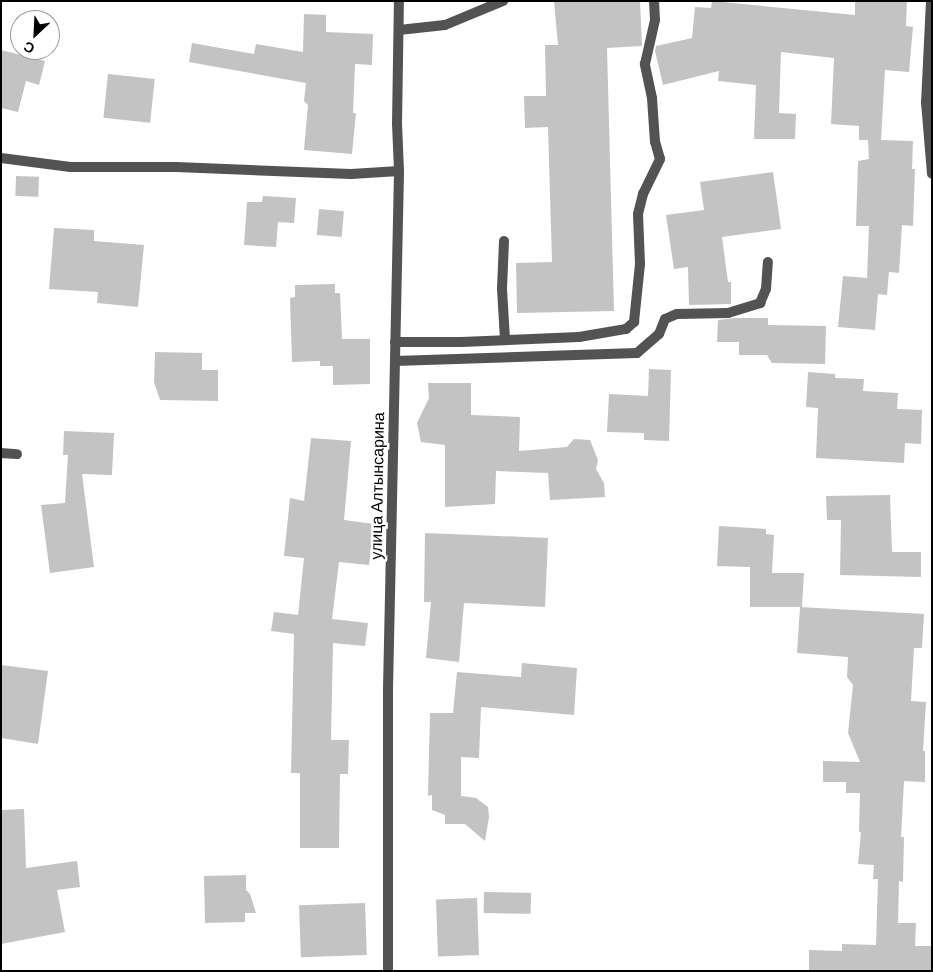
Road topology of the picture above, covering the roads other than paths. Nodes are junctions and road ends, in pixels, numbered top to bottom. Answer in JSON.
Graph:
{"nodes":[{"id":1,"x":399,"y":1,"type":"edge"},
{"id":2,"x":503,"y":1,"type":"edge"},
{"id":3,"x":654,"y":1,"type":"edge"},
{"id":4,"x":931,"y":1,"type":"edge"},
{"id":5,"x":399,"y":30,"type":"junction"},
{"id":6,"x":1,"y":158,"type":"edge"},
{"id":7,"x":931,"y":170,"type":"edge"},
{"id":8,"x":399,"y":171,"type":"junction"},
{"id":9,"x":504,"y":242,"type":"dead end"},
{"id":10,"x":768,"y":262,"type":"dead end"},
{"id":11,"x":505,"y":339,"type":"junction"},
{"id":12,"x":395,"y":342,"type":"junction"},
{"id":13,"x":394,"y":361,"type":"junction"},
{"id":14,"x":1,"y":453,"type":"edge"},
{"id":15,"x":17,"y":454,"type":"dead end"},
{"id":16,"x":388,"y":971,"type":"edge"}],
"edges":[{"from":1,"to":5,"type":"street","name":"улица Алтынсарина"},
{"from":2,"to":5,"type":"street"},
{"from":3,"to":11,"type":"street"},
{"from":4,"to":7,"type":"street"},
{"from":5,"to":8,"type":"street","name":"улица Алтынсарина"},
{"from":6,"to":8,"type":"street"},
{"from":8,"to":12,"type":"street","name":"улица Алтынсарина"},
{"from":9,"to":11,"type":"street"},
{"from":10,"to":13,"type":"street"},
{"from":11,"to":12,"type":"street"},
{"from":12,"to":13,"type":"street","name":"улица Алтынсарина"},
{"from":13,"to":16,"type":"street","name":"улица Алтынсарина"},
{"from":14,"to":15,"type":"street"}]}
